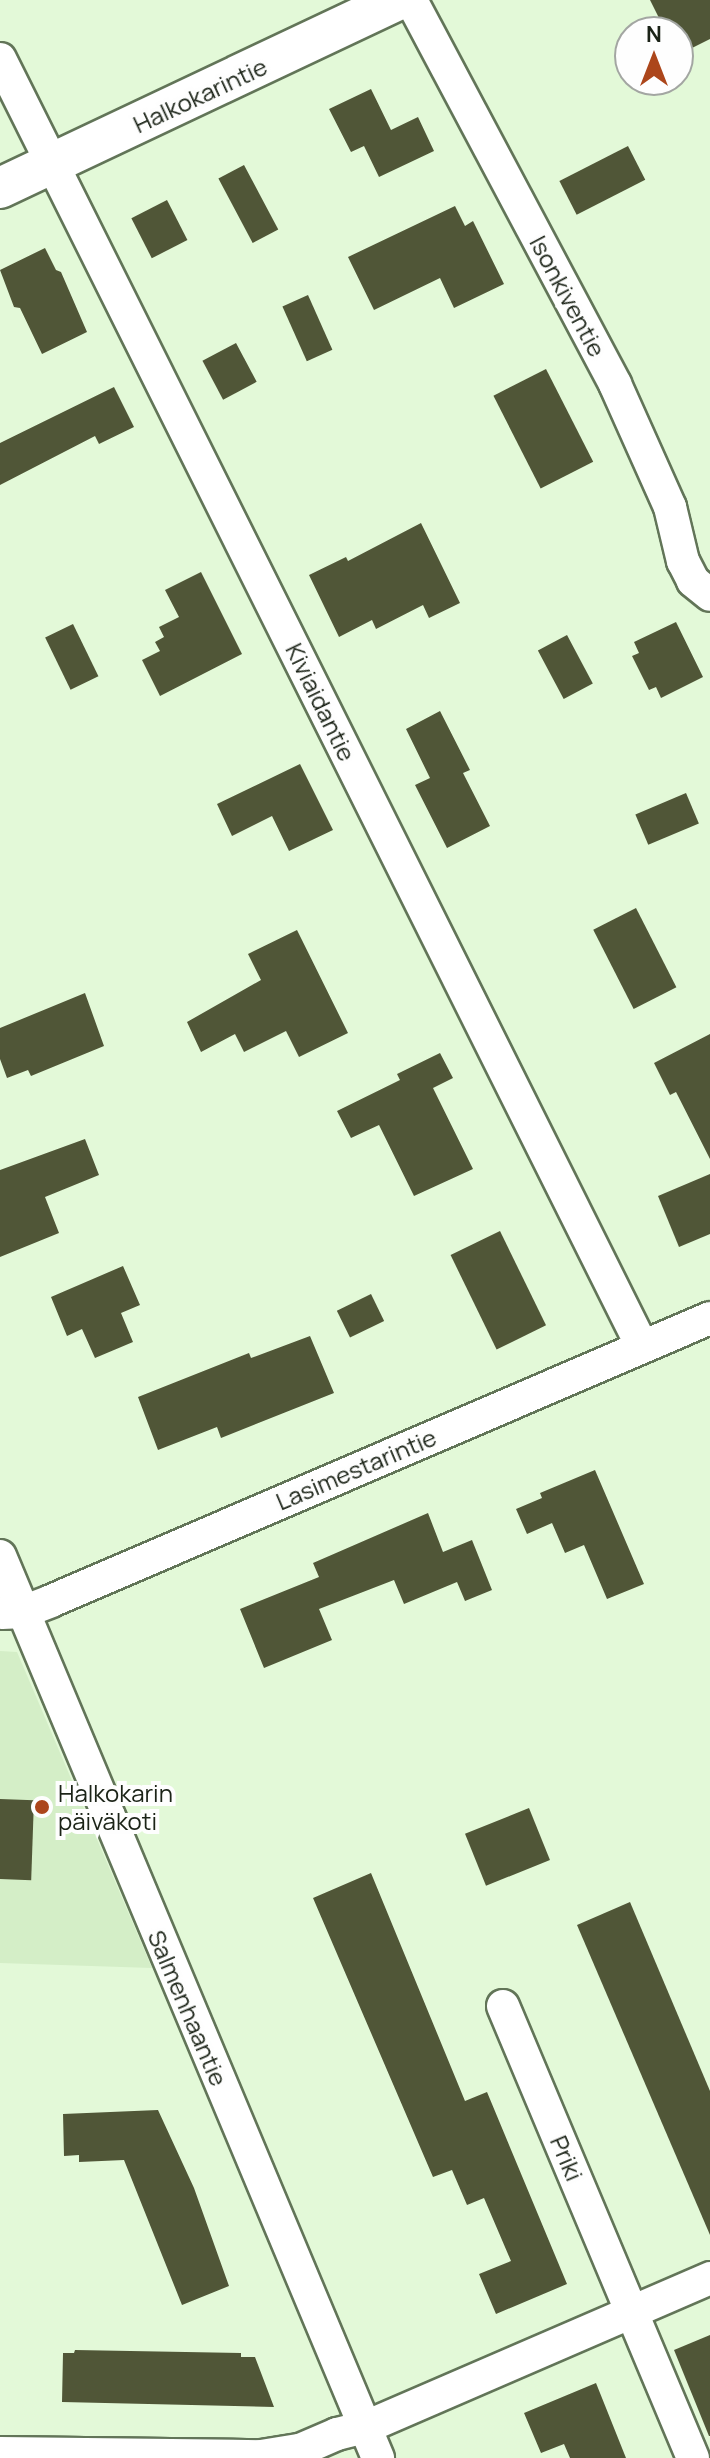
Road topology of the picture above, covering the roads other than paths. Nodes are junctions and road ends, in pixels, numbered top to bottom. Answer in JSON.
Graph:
{"nodes":[{"id":1,"x":398,"y":0,"type":"edge"},
{"id":2,"x":411,"y":0,"type":"edge"},
{"id":3,"x":0,"y":59,"type":"edge"},
{"id":4,"x":53,"y":165,"type":"junction"},
{"id":5,"x":0,"y":188,"type":"edge"},
{"id":6,"x":710,"y":595,"type":"edge"},
{"id":7,"x":710,"y":1318,"type":"edge"},
{"id":8,"x":642,"y":1346,"type":"junction"},
{"id":9,"x":0,"y":1556,"type":"edge"},
{"id":10,"x":12,"y":1612,"type":"edge"},
{"id":11,"x":503,"y":2006,"type":"dead end"},
{"id":12,"x":710,"y":2278,"type":"edge"},
{"id":13,"x":631,"y":2310,"type":"junction"},
{"id":14,"x":366,"y":2427,"type":"junction"},
{"id":15,"x":0,"y":2453,"type":"edge"},
{"id":16,"x":378,"y":2458,"type":"edge"},
{"id":17,"x":693,"y":2458,"type":"edge"}],
"edges":[{"from":1,"to":4,"type":"street","name":"Halkokarintie"},
{"from":2,"to":6,"type":"street","name":"Isonkiventie"},
{"from":3,"to":4,"type":"street","name":"Kiviaidantie"},
{"from":4,"to":5,"type":"street","name":"Halkokarintie"},
{"from":4,"to":8,"type":"street","name":"Kiviaidantie"},
{"from":7,"to":8,"type":"street","name":"Lasimestarintie"},
{"from":8,"to":10,"type":"street","name":"Lasimestarintie"},
{"from":9,"to":10,"type":"street","name":"Salmenhaantie"},
{"from":10,"to":14,"type":"street","name":"Salmenhaantie"},
{"from":11,"to":13,"type":"street","name":"Priki"},
{"from":12,"to":13,"type":"street"},
{"from":13,"to":14,"type":"street"},
{"from":13,"to":17,"type":"street","name":"Priki"},
{"from":14,"to":15,"type":"street"},
{"from":14,"to":16,"type":"street","name":"Salmenhaantie"}]}
